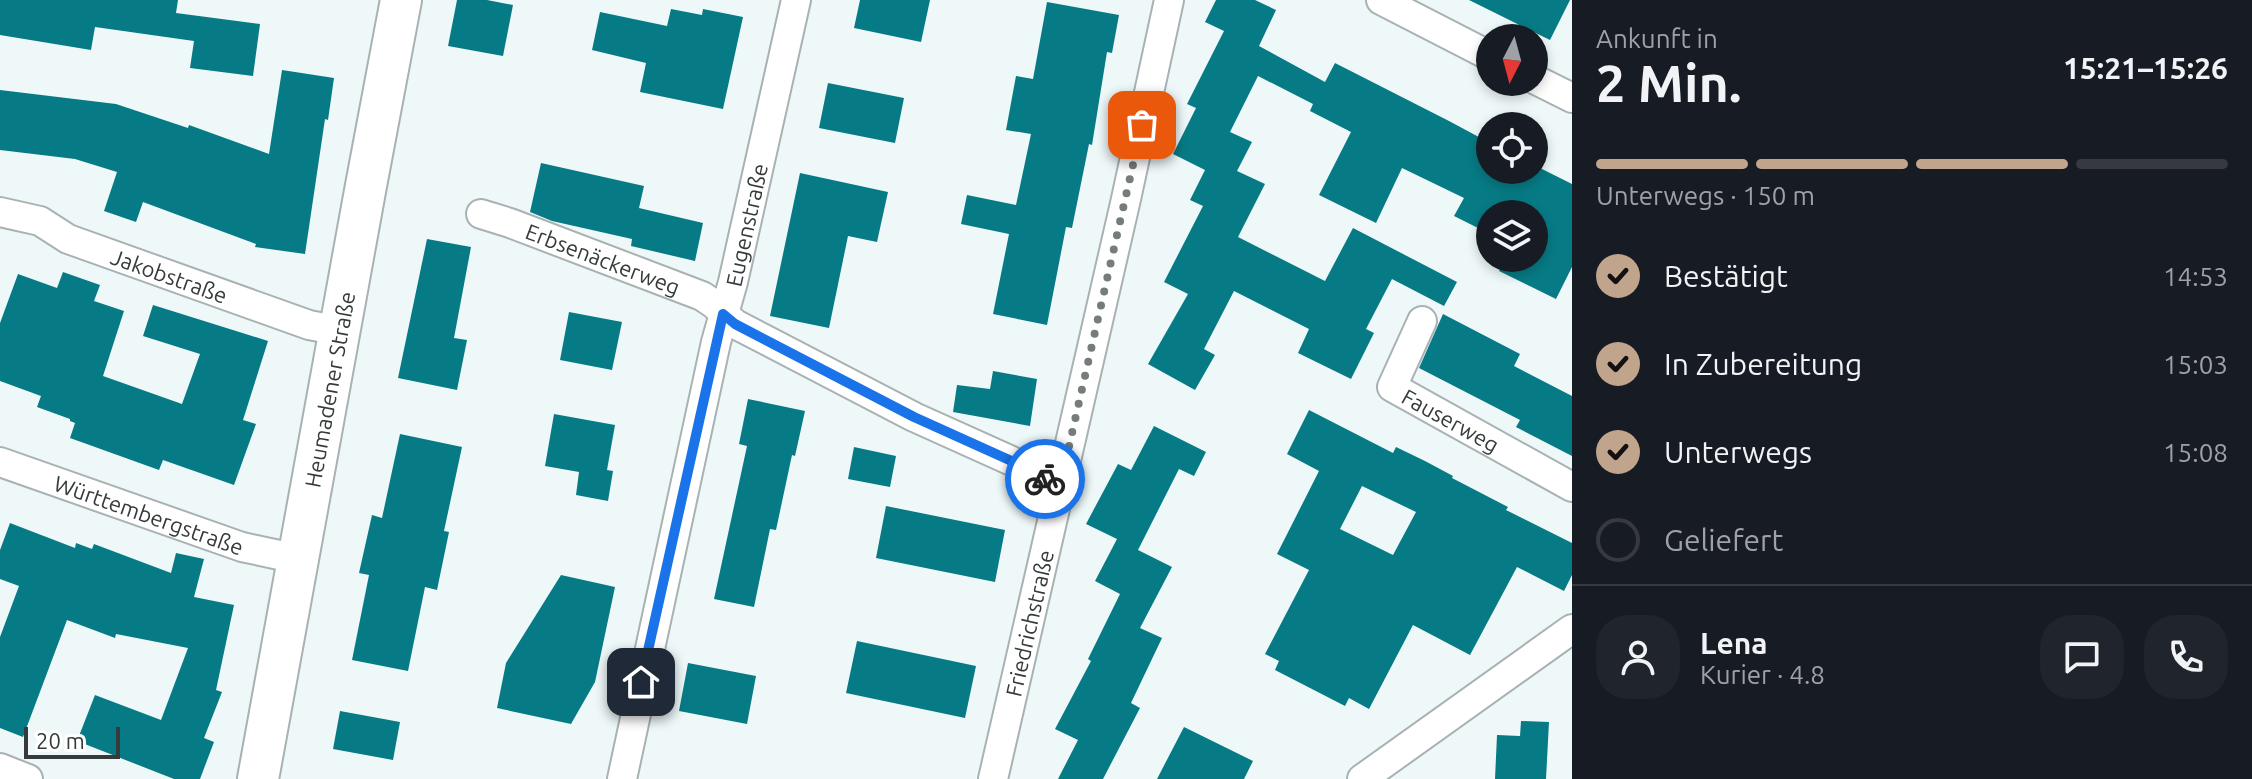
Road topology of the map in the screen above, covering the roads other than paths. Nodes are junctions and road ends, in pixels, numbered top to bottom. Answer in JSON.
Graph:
{"nodes":[{"id":1,"x":401,"y":0,"type":"edge"},
{"id":2,"x":796,"y":0,"type":"edge"},
{"id":3,"x":1169,"y":0,"type":"edge"},
{"id":4,"x":1381,"y":0,"type":"edge"},
{"id":5,"x":1476,"y":49,"type":"edge"},
{"id":6,"x":1548,"y":86,"type":"edge"},
{"id":7,"x":1572,"y":98,"type":"edge"},
{"id":8,"x":0,"y":212,"type":"edge"},
{"id":9,"x":481,"y":214,"type":"dead end"},
{"id":10,"x":723,"y":314,"type":"junction"},
{"id":11,"x":1422,"y":321,"type":"dead end"},
{"id":12,"x":340,"y":331,"type":"junction"},
{"id":13,"x":0,"y":462,"type":"edge"},
{"id":14,"x":1060,"y":486,"type":"junction"},
{"id":15,"x":1572,"y":487,"type":"edge"},
{"id":16,"x":298,"y":559,"type":"junction"},
{"id":17,"x":1572,"y":629,"type":"edge"},
{"id":18,"x":0,"y":768,"type":"edge"},
{"id":19,"x":28,"y":779,"type":"edge"},
{"id":20,"x":258,"y":779,"type":"edge"},
{"id":21,"x":622,"y":779,"type":"edge"},
{"id":22,"x":993,"y":779,"type":"edge"},
{"id":23,"x":1362,"y":779,"type":"edge"}],
"edges":[{"from":1,"to":12,"type":"main road","name":"Heumadener Straße"},
{"from":2,"to":10,"type":"street","name":"Eugenstraße"},
{"from":3,"to":14,"type":"street","name":"Friedrichstraße"},
{"from":4,"to":5,"type":"street"},
{"from":6,"to":7,"type":"street"},
{"from":8,"to":12,"type":"street","name":"Jakobstraße"},
{"from":9,"to":10,"type":"street","name":"Erbsenäckerweg"},
{"from":10,"to":14,"type":"street","name":"Erbsenäckerweg"},
{"from":10,"to":21,"type":"street","name":"Eugenstraße"},
{"from":11,"to":15,"type":"street","name":"Fauserweg"},
{"from":12,"to":16,"type":"main road","name":"Heumadener Straße"},
{"from":13,"to":16,"type":"street","name":"Württembergstraße"},
{"from":14,"to":22,"type":"street","name":"Friedrichstraße"},
{"from":16,"to":20,"type":"main road","name":"Heumadener Straße"},
{"from":17,"to":23,"type":"street"},
{"from":18,"to":19,"type":"street"}]}
